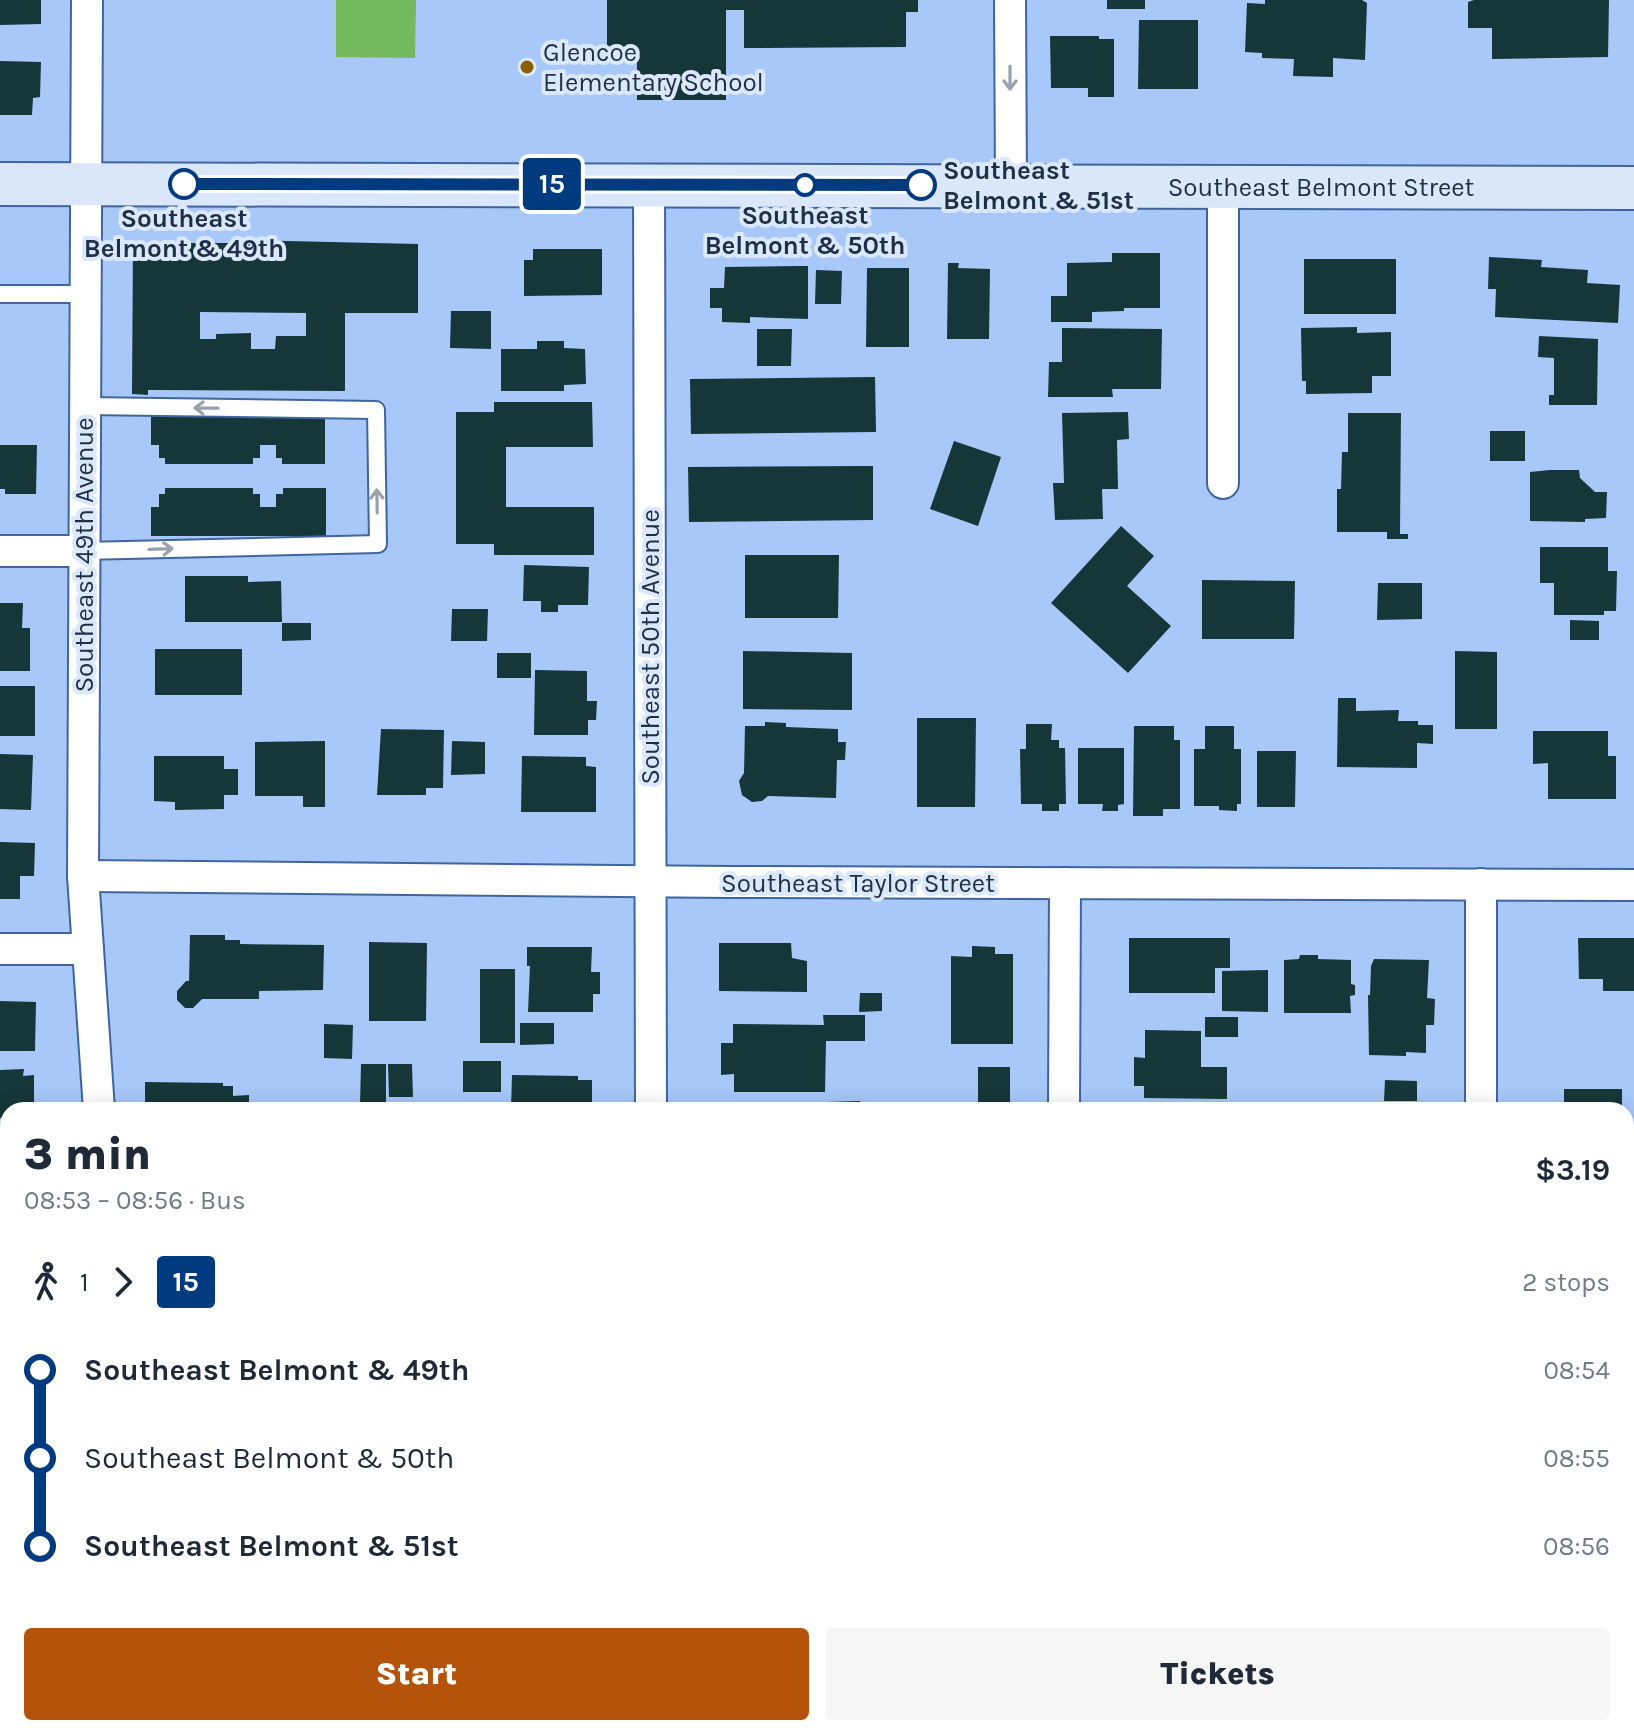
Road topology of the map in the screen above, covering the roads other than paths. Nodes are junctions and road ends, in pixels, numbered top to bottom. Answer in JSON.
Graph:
{"nodes":[{"id":1,"x":87,"y":0,"type":"edge"},
{"id":2,"x":1010,"y":0,"type":"edge"},
{"id":3,"x":0,"y":184,"type":"edge"},
{"id":4,"x":86,"y":184,"type":"junction"},
{"id":5,"x":649,"y":185,"type":"junction"},
{"id":6,"x":1011,"y":185,"type":"junction"},
{"id":7,"x":1223,"y":186,"type":"junction"},
{"id":8,"x":1634,"y":188,"type":"edge"},
{"id":9,"x":0,"y":294,"type":"edge"},
{"id":10,"x":85,"y":294,"type":"junction"},
{"id":11,"x":84,"y":406,"type":"junction"},
{"id":12,"x":1223,"y":483,"type":"dead end"},
{"id":13,"x":0,"y":551,"type":"edge"},
{"id":14,"x":83,"y":551,"type":"junction"},
{"id":15,"x":83,"y":876,"type":"junction"},
{"id":16,"x":650,"y":881,"type":"junction"},
{"id":17,"x":1065,"y":883,"type":"junction"},
{"id":18,"x":1481,"y":884,"type":"junction"},
{"id":19,"x":1634,"y":885,"type":"edge"},
{"id":20,"x":0,"y":949,"type":"edge"},
{"id":21,"x":88,"y":949,"type":"junction"},
{"id":22,"x":98,"y":1102,"type":"edge"},
{"id":23,"x":651,"y":1102,"type":"edge"},
{"id":24,"x":1064,"y":1102,"type":"edge"},
{"id":25,"x":1481,"y":1102,"type":"edge"}],
"edges":[{"from":1,"to":4,"type":"street","name":"Southeast 49th Avenue"},
{"from":2,"to":6,"type":"street","one_way":true},
{"from":3,"to":4,"type":"street","name":"Southeast Belmont Street"},
{"from":4,"to":5,"type":"street","name":"Southeast Belmont Street"},
{"from":4,"to":10,"type":"street","name":"Southeast 49th Avenue"},
{"from":5,"to":6,"type":"street","name":"Southeast Belmont Street"},
{"from":5,"to":16,"type":"street","name":"Southeast 50th Avenue"},
{"from":6,"to":7,"type":"street","name":"Southeast Belmont Street"},
{"from":7,"to":8,"type":"street","name":"Southeast Belmont Street"},
{"from":7,"to":12,"type":"street"},
{"from":9,"to":10,"type":"lane"},
{"from":10,"to":11,"type":"street","name":"Southeast 49th Avenue"},
{"from":11,"to":14,"type":"street","name":"Southeast 49th Avenue"},
{"from":14,"to":11,"type":"lane","one_way":true},
{"from":13,"to":14,"type":"street"},
{"from":14,"to":15,"type":"street","name":"Southeast 49th Avenue"},
{"from":15,"to":16,"type":"street","name":"Southeast Taylor Street"},
{"from":15,"to":21,"type":"street","name":"Southeast 49th Avenue"},
{"from":16,"to":17,"type":"street","name":"Southeast Taylor Street"},
{"from":16,"to":23,"type":"street","name":"Southeast 50th Avenue"},
{"from":17,"to":18,"type":"street","name":"Southeast Taylor Street"},
{"from":17,"to":24,"type":"street"},
{"from":18,"to":19,"type":"street","name":"Southeast Taylor Street"},
{"from":18,"to":25,"type":"street"},
{"from":20,"to":21,"type":"street"},
{"from":21,"to":22,"type":"street","name":"Southeast 49th Avenue"}]}
